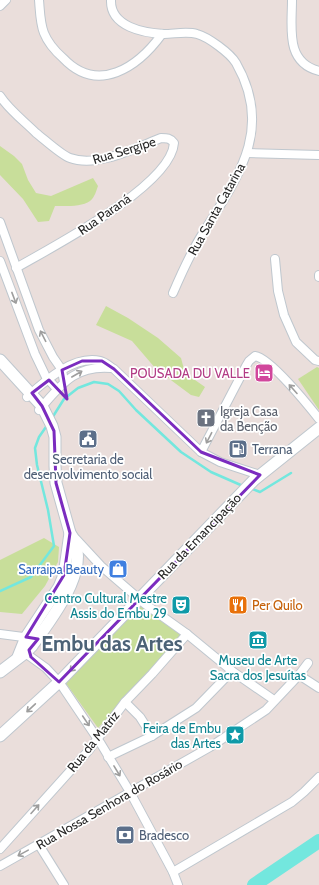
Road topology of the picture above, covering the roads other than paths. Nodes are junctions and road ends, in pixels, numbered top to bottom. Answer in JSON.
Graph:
{"nodes":[{"id":1,"x":6,"y":0,"type":"edge"},
{"id":2,"x":39,"y":0,"type":"edge"},
{"id":3,"x":111,"y":0,"type":"edge"},
{"id":4,"x":292,"y":0,"type":"edge"},
{"id":5,"x":0,"y":6,"type":"edge"},
{"id":6,"x":162,"y":34,"type":"junction"},
{"id":7,"x":319,"y":71,"type":"edge"},
{"id":8,"x":0,"y":96,"type":"edge"},
{"id":9,"x":174,"y":143,"type":"joint"},
{"id":10,"x":247,"y":153,"type":"junction"},
{"id":11,"x":319,"y":155,"type":"edge"},
{"id":12,"x":0,"y":222,"type":"edge"},
{"id":13,"x":275,"y":259,"type":"dead end"},
{"id":14,"x":0,"y":262,"type":"edge"},
{"id":15,"x":16,"y":268,"type":"junction"},
{"id":16,"x":173,"y":293,"type":"dead end"},
{"id":17,"x":0,"y":360,"type":"edge"},
{"id":18,"x":319,"y":361,"type":"edge"},
{"id":19,"x":114,"y":368,"type":"junction"},
{"id":20,"x":62,"y":370,"type":"junction"},
{"id":21,"x":49,"y":380,"type":"junction"},
{"id":22,"x":64,"y":382,"type":"junction"},
{"id":23,"x":57,"y":389,"type":"junction"},
{"id":24,"x":29,"y":395,"type":"junction"},
{"id":25,"x":45,"y":415,"type":"junction"},
{"id":26,"x":319,"y":418,"type":"edge"},
{"id":27,"x":319,"y":428,"type":"edge"},
{"id":28,"x":201,"y":452,"type":"junction"},
{"id":29,"x":257,"y":478,"type":"junction"},
{"id":30,"x":73,"y":536,"type":"junction"},
{"id":31,"x":140,"y":598,"type":"junction"},
{"id":32,"x":0,"y":634,"type":"edge"},
{"id":33,"x":187,"y":634,"type":"junction"},
{"id":34,"x":26,"y":650,"type":"junction"},
{"id":35,"x":308,"y":663,"type":"dead end"},
{"id":36,"x":232,"y":671,"type":"junction"},
{"id":37,"x":0,"y":672,"type":"edge"},
{"id":38,"x":299,"y":675,"type":"junction"},
{"id":39,"x":59,"y":682,"type":"junction"},
{"id":40,"x":319,"y":688,"type":"edge"},
{"id":41,"x":274,"y":700,"type":"junction"},
{"id":42,"x":125,"y":702,"type":"junction"},
{"id":43,"x":0,"y":736,"type":"edge"},
{"id":44,"x":152,"y":736,"type":"junction"},
{"id":45,"x":97,"y":738,"type":"junction"},
{"id":46,"x":108,"y":757,"type":"junction"},
{"id":47,"x":319,"y":777,"type":"edge"},
{"id":48,"x":130,"y":792,"type":"junction"},
{"id":49,"x":39,"y":845,"type":"junction"},
{"id":50,"x":0,"y":848,"type":"edge"},
{"id":51,"x":0,"y":866,"type":"edge"},
{"id":52,"x":173,"y":872,"type":"junction"},
{"id":53,"x":64,"y":885,"type":"edge"},
{"id":54,"x":178,"y":885,"type":"edge"}],
"edges":[{"from":1,"to":5,"type":"street"},
{"from":2,"to":6,"type":"street"},
{"from":3,"to":6,"type":"street","name":"Rua Santa Catarina"},
{"from":4,"to":7,"type":"street"},
{"from":6,"to":10,"type":"street","name":"Rua Santa Catarina"},
{"from":8,"to":9,"type":"street","name":"Rua Sergipe"},
{"from":9,"to":15,"type":"street","name":"Rua Paraná"},
{"from":10,"to":11,"type":"street"},
{"from":10,"to":16,"type":"street","name":"Rua Santa Catarina"},
{"from":12,"to":15,"type":"street"},
{"from":13,"to":18,"type":"street"},
{"from":14,"to":21,"type":"street","one_way":true},
{"from":20,"to":15,"type":"street","one_way":true},
{"from":17,"to":24,"type":"street"},
{"from":19,"to":20,"type":"street"},
{"from":22,"to":19,"type":"street","one_way":true},
{"from":19,"to":28,"type":"street"},
{"from":20,"to":21,"type":"street"},
{"from":20,"to":22,"type":"street"},
{"from":21,"to":23,"type":"street"},
{"from":21,"to":24,"type":"street"},
{"from":22,"to":23,"type":"street"},
{"from":23,"to":25,"type":"street"},
{"from":24,"to":25,"type":"street"},
{"from":25,"to":30,"type":"street"},
{"from":26,"to":28,"type":"street","one_way":true},
{"from":27,"to":29,"type":"street","name":"Rua da Emancipação"},
{"from":28,"to":29,"type":"street"},
{"from":29,"to":31,"type":"street","name":"Rua da Emancipação"},
{"from":30,"to":31,"type":"street"},
{"from":30,"to":34,"type":"street"},
{"from":31,"to":33,"type":"street"},
{"from":31,"to":39,"type":"street","name":"Rua da Emancipação","one_way":true},
{"from":32,"to":34,"type":"street"},
{"from":33,"to":36,"type":"street"},
{"from":33,"to":42,"type":"street","name":"Rua da Matriz"},
{"from":34,"to":37,"type":"street"},
{"from":34,"to":39,"type":"street"},
{"from":35,"to":38,"type":"street","name":"Rua Nossa Senhora do Rosário"},
{"from":36,"to":41,"type":"street"},
{"from":36,"to":44,"type":"street"},
{"from":38,"to":40,"type":"street"},
{"from":38,"to":41,"type":"street","name":"Rua Nossa Senhora do Rosário"},
{"from":39,"to":43,"type":"street","name":"Rua da Emancipação","one_way":true},
{"from":39,"to":45,"type":"street","one_way":true},
{"from":41,"to":48,"type":"street","name":"Rua Nossa Senhora do Rosário"},
{"from":42,"to":44,"type":"street"},
{"from":42,"to":45,"type":"street","name":"Rua da Matriz"},
{"from":44,"to":46,"type":"street"},
{"from":45,"to":46,"type":"street"},
{"from":50,"to":45,"type":"street","name":"Rua da Matriz","one_way":true},
{"from":46,"to":48,"type":"street","one_way":true},
{"from":47,"to":52,"type":"street"},
{"from":48,"to":49,"type":"street","name":"Rua Nossa Senhora do Rosário"},
{"from":48,"to":52,"type":"street"},
{"from":49,"to":51,"type":"street","name":"Rua Nossa Senhora do Rosário","one_way":true},
{"from":49,"to":53,"type":"street"},
{"from":52,"to":54,"type":"street"}]}
